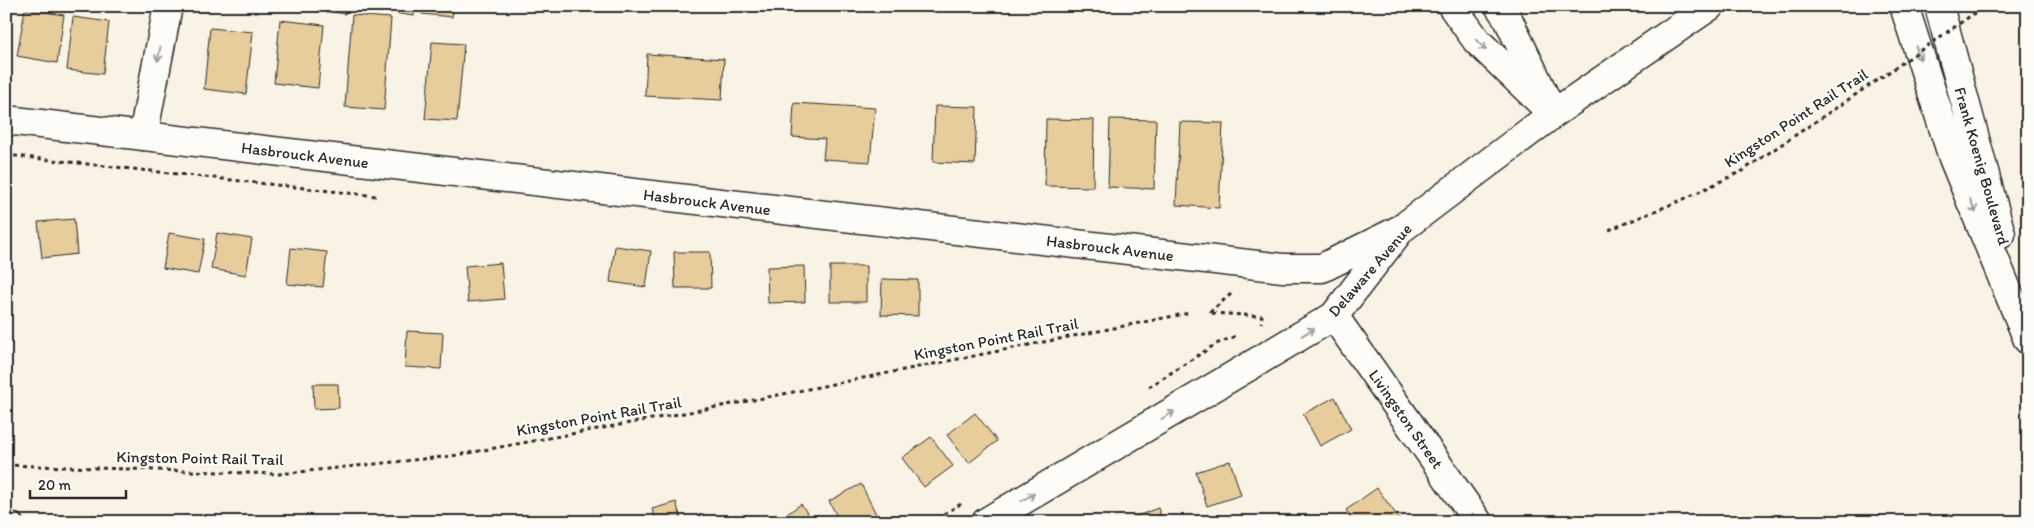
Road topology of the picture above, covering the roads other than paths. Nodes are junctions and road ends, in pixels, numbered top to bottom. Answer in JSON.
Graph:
{"nodes":[{"id":1,"x":168,"y":6,"type":"edge"},
{"id":2,"x":1452,"y":6,"type":"edge"},
{"id":3,"x":1499,"y":6,"type":"edge"},
{"id":4,"x":1710,"y":6,"type":"edge"},
{"id":5,"x":1904,"y":6,"type":"edge"},
{"id":6,"x":1939,"y":6,"type":"edge"},
{"id":7,"x":1553,"y":114,"type":"junction"},
{"id":8,"x":6,"y":120,"type":"edge"},
{"id":9,"x":143,"y":136,"type":"junction"},
{"id":10,"x":1400,"y":230,"type":"junction"},
{"id":11,"x":1334,"y":316,"type":"junction"},
{"id":12,"x":2028,"y":325,"type":"edge"},
{"id":13,"x":2028,"y":340,"type":"edge"},
{"id":14,"x":6,"y":519,"type":"edge"},
{"id":15,"x":14,"y":522,"type":"edge"},
{"id":16,"x":986,"y":522,"type":"edge"},
{"id":17,"x":1478,"y":522,"type":"edge"}],
"edges":[{"from":1,"to":9,"type":"main road","one_way":true},
{"from":2,"to":7,"type":"main road","one_way":true},
{"from":3,"to":7,"type":"main road"},
{"from":4,"to":7,"type":"main road","name":"Delaware Avenue"},
{"from":5,"to":13,"type":"main road","one_way":true},
{"from":6,"to":12,"type":"main road","name":"Frank Koenig Boulevard"},
{"from":7,"to":10,"type":"main road","name":"Delaware Avenue"},
{"from":8,"to":9,"type":"main road","name":"Hasbrouck Avenue"},
{"from":9,"to":10,"type":"main road","name":"Hasbrouck Avenue"},
{"from":10,"to":11,"type":"main road","name":"Delaware Avenue"},
{"from":16,"to":11,"type":"main road","name":"Delaware Avenue","one_way":true},
{"from":11,"to":17,"type":"main road","name":"Livingston Street"},
{"from":14,"to":15,"type":"lane"}]}
